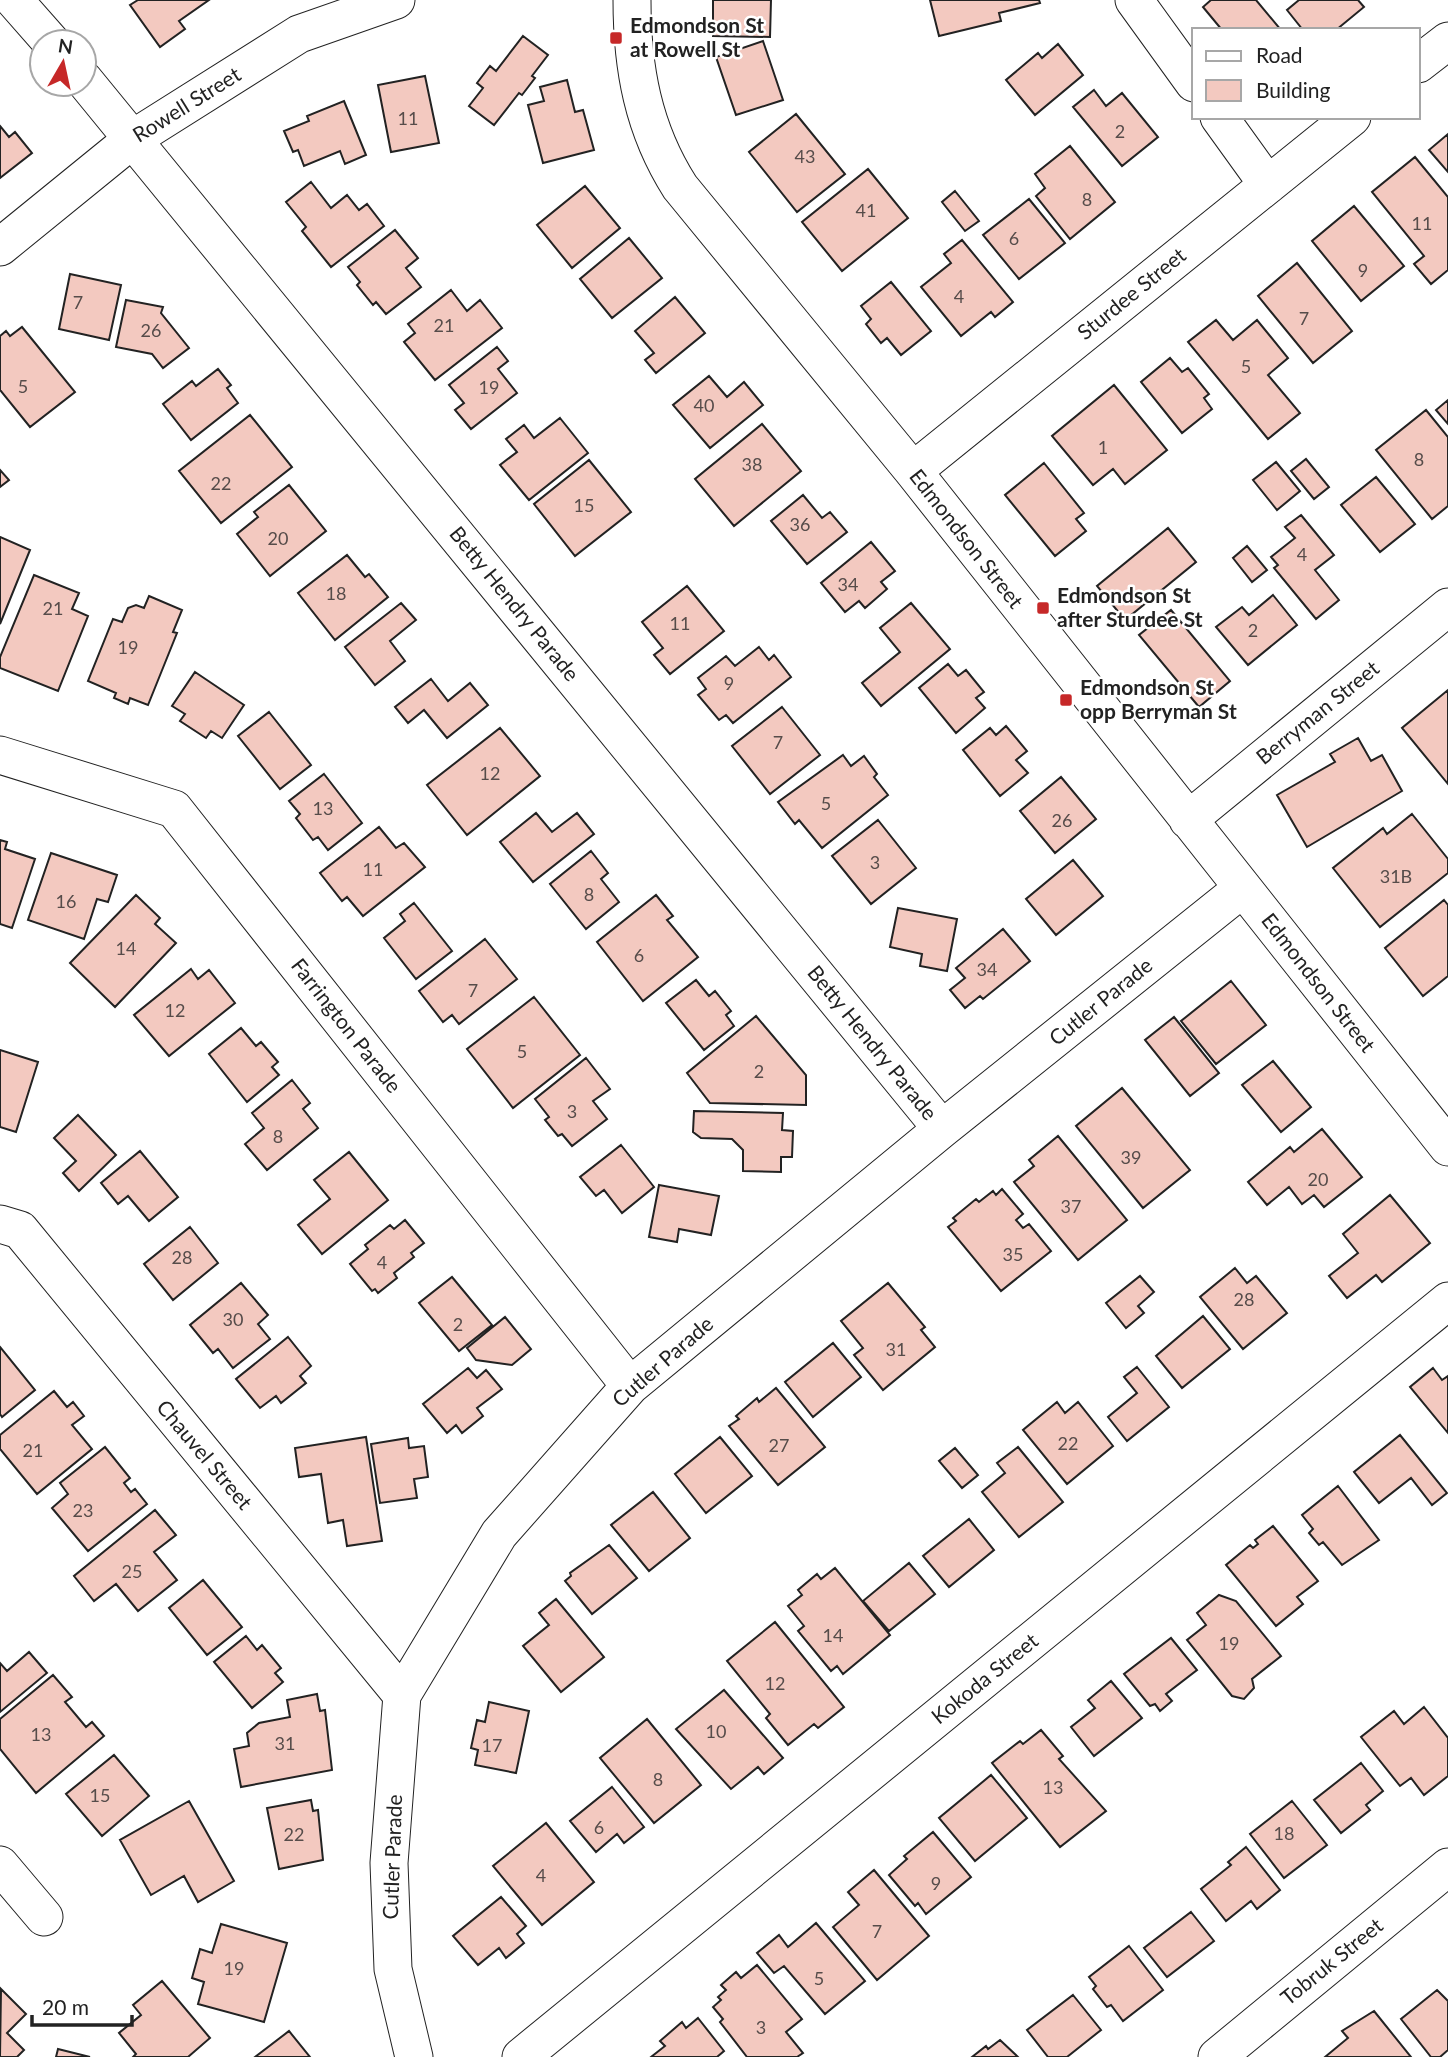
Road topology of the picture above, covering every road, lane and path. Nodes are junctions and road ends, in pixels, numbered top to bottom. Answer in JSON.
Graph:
{"nodes":[{"id":1,"x":14,"y":0,"type":"edge"},
{"id":2,"x":396,"y":0,"type":"edge"},
{"id":3,"x":632,"y":0,"type":"edge"},
{"id":4,"x":1134,"y":0,"type":"edge"},
{"id":5,"x":39,"y":28,"type":"edge"},
{"id":6,"x":1448,"y":41,"type":"edge"},
{"id":7,"x":1420,"y":62,"type":"edge"},
{"id":8,"x":1192,"y":80,"type":"edge"},
{"id":9,"x":98,"y":96,"type":"edge"},
{"id":10,"x":1220,"y":119,"type":"edge"},
{"id":11,"x":1350,"y":119,"type":"edge"},
{"id":12,"x":134,"y":138,"type":"junction"},
{"id":13,"x":1268,"y":185,"type":"junction"},
{"id":14,"x":0,"y":247,"type":"edge"},
{"id":15,"x":913,"y":471,"type":"junction"},
{"id":16,"x":1448,"y":607,"type":"edge"},
{"id":17,"x":0,"y":755,"type":"edge"},
{"id":18,"x":1188,"y":820,"type":"junction"},
{"id":19,"x":1243,"y":888,"type":"junction"},
{"id":20,"x":943,"y":1129,"type":"junction"},
{"id":21,"x":1448,"y":1147,"type":"edge"},
{"id":22,"x":0,"y":1224,"type":"edge"},
{"id":23,"x":1448,"y":1301,"type":"edge"},
{"id":24,"x":630,"y":1386,"type":"junction"},
{"id":25,"x":402,"y":1695,"type":"junction"},
{"id":26,"x":0,"y":1865,"type":"edge"},
{"id":27,"x":1448,"y":1867,"type":"edge"},
{"id":28,"x":44,"y":1917,"type":"dead end"},
{"id":29,"x":414,"y":2057,"type":"edge"},
{"id":30,"x":521,"y":2057,"type":"edge"},
{"id":31,"x":1217,"y":2057,"type":"edge"}],
"edges":[{"from":1,"to":5,"type":"street"},
{"from":2,"to":12,"type":"street","name":"Rowell Street"},
{"from":3,"to":15,"type":"street","name":"Edmondson Street"},
{"from":4,"to":8,"type":"street"},
{"from":6,"to":7,"type":"street"},
{"from":9,"to":12,"type":"street","name":"Betty Hendry Parade"},
{"from":10,"to":13,"type":"street"},
{"from":11,"to":13,"type":"street","name":"Sturdee Street"},
{"from":12,"to":14,"type":"street","name":"Rowell Street"},
{"from":12,"to":20,"type":"street","name":"Betty Hendry Parade"},
{"from":13,"to":15,"type":"street","name":"Sturdee Street"},
{"from":15,"to":18,"type":"street","name":"Edmondson Street"},
{"from":16,"to":18,"type":"street","name":"Berryman Street"},
{"from":17,"to":24,"type":"street","name":"Farrington Parade"},
{"from":18,"to":19,"type":"street","name":"Edmondson Street"},
{"from":19,"to":20,"type":"street","name":"Cutler Parade"},
{"from":19,"to":21,"type":"street","name":"Edmondson Street"},
{"from":20,"to":24,"type":"street","name":"Cutler Parade"},
{"from":22,"to":25,"type":"street","name":"Chauvel Street"},
{"from":23,"to":30,"type":"street","name":"Kokoda Street"},
{"from":24,"to":25,"type":"street","name":"Cutler Parade"},
{"from":25,"to":29,"type":"street","name":"Cutler Parade"},
{"from":26,"to":28,"type":"street"},
{"from":27,"to":31,"type":"street","name":"Tobruk Street"}]}
